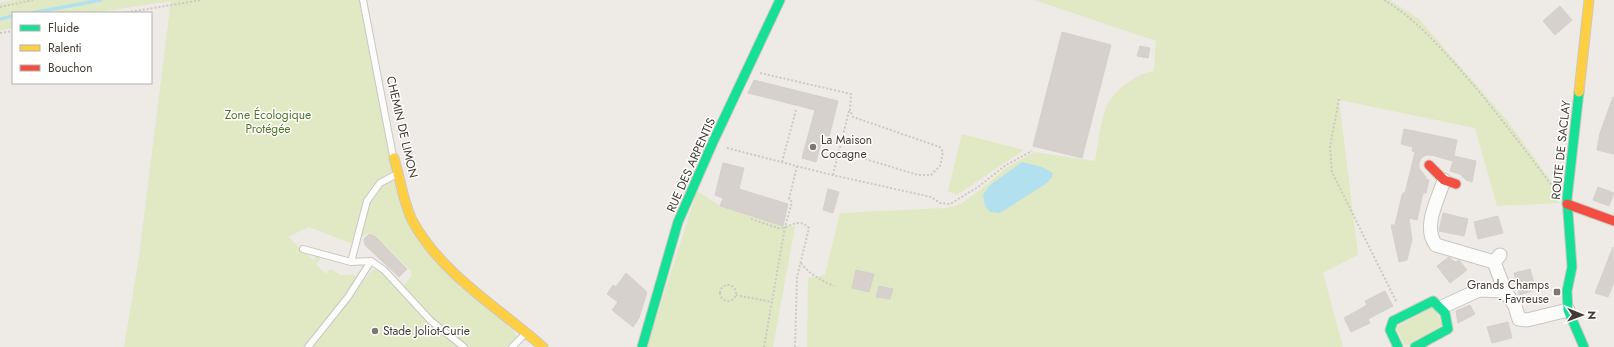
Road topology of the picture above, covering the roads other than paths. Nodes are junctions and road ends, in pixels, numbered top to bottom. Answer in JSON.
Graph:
{"nodes":[{"id":1,"x":363,"y":0,"type":"edge"},
{"id":2,"x":780,"y":0,"type":"edge"},
{"id":3,"x":1589,"y":0,"type":"edge"},
{"id":4,"x":394,"y":158,"type":"joint"},
{"id":5,"x":1430,"y":165,"type":"dead end"},
{"id":6,"x":399,"y":173,"type":"junction"},
{"id":7,"x":1450,"y":182,"type":"joint"},
{"id":8,"x":1567,"y":202,"type":"junction"},
{"id":9,"x":1614,"y":221,"type":"edge"},
{"id":10,"x":303,"y":249,"type":"dead end"},
{"id":11,"x":371,"y":261,"type":"junction"},
{"id":12,"x":351,"y":262,"type":"junction"},
{"id":13,"x":1505,"y":291,"type":"junction"},
{"id":14,"x":1442,"y":307,"type":"junction"},
{"id":15,"x":1568,"y":310,"type":"junction"},
{"id":16,"x":527,"y":332,"type":"junction"},
{"id":17,"x":308,"y":347,"type":"edge"},
{"id":18,"x":464,"y":347,"type":"edge"},
{"id":19,"x":512,"y":347,"type":"edge"},
{"id":20,"x":542,"y":347,"type":"edge"},
{"id":21,"x":642,"y":347,"type":"edge"},
{"id":22,"x":1398,"y":347,"type":"edge"},
{"id":23,"x":1415,"y":347,"type":"edge"},
{"id":24,"x":1584,"y":347,"type":"edge"}],
"edges":[{"from":1,"to":4,"type":"lane","name":"CHEMIN DE LIMON"},
{"from":2,"to":21,"type":"street","name":"RUE DES ARPENTIS"},
{"from":3,"to":8,"type":"street","name":"ROUTE DE SACLAY"},
{"from":4,"to":6,"type":"street","name":"CHEMIN DE LIMON"},
{"from":5,"to":7,"type":"street"},
{"from":6,"to":12,"type":"lane"},
{"from":6,"to":16,"type":"street","name":"CHEMIN DE LIMON"},
{"from":7,"to":13,"type":"street"},
{"from":8,"to":9,"type":"street"},
{"from":8,"to":15,"type":"street","name":"ROUTE DE SACLAY"},
{"from":10,"to":12,"type":"lane"},
{"from":11,"to":12,"type":"lane"},
{"from":11,"to":17,"type":"lane"},
{"from":11,"to":18,"type":"lane"},
{"from":13,"to":14,"type":"street"},
{"from":13,"to":15,"type":"street"},
{"from":14,"to":22,"type":"street"},
{"from":14,"to":23,"type":"street"},
{"from":15,"to":24,"type":"street","name":"ROUTE DE SACLAY"},
{"from":16,"to":19,"type":"lane"},
{"from":16,"to":20,"type":"street","name":"CHEMIN DE LIMON"}]}
